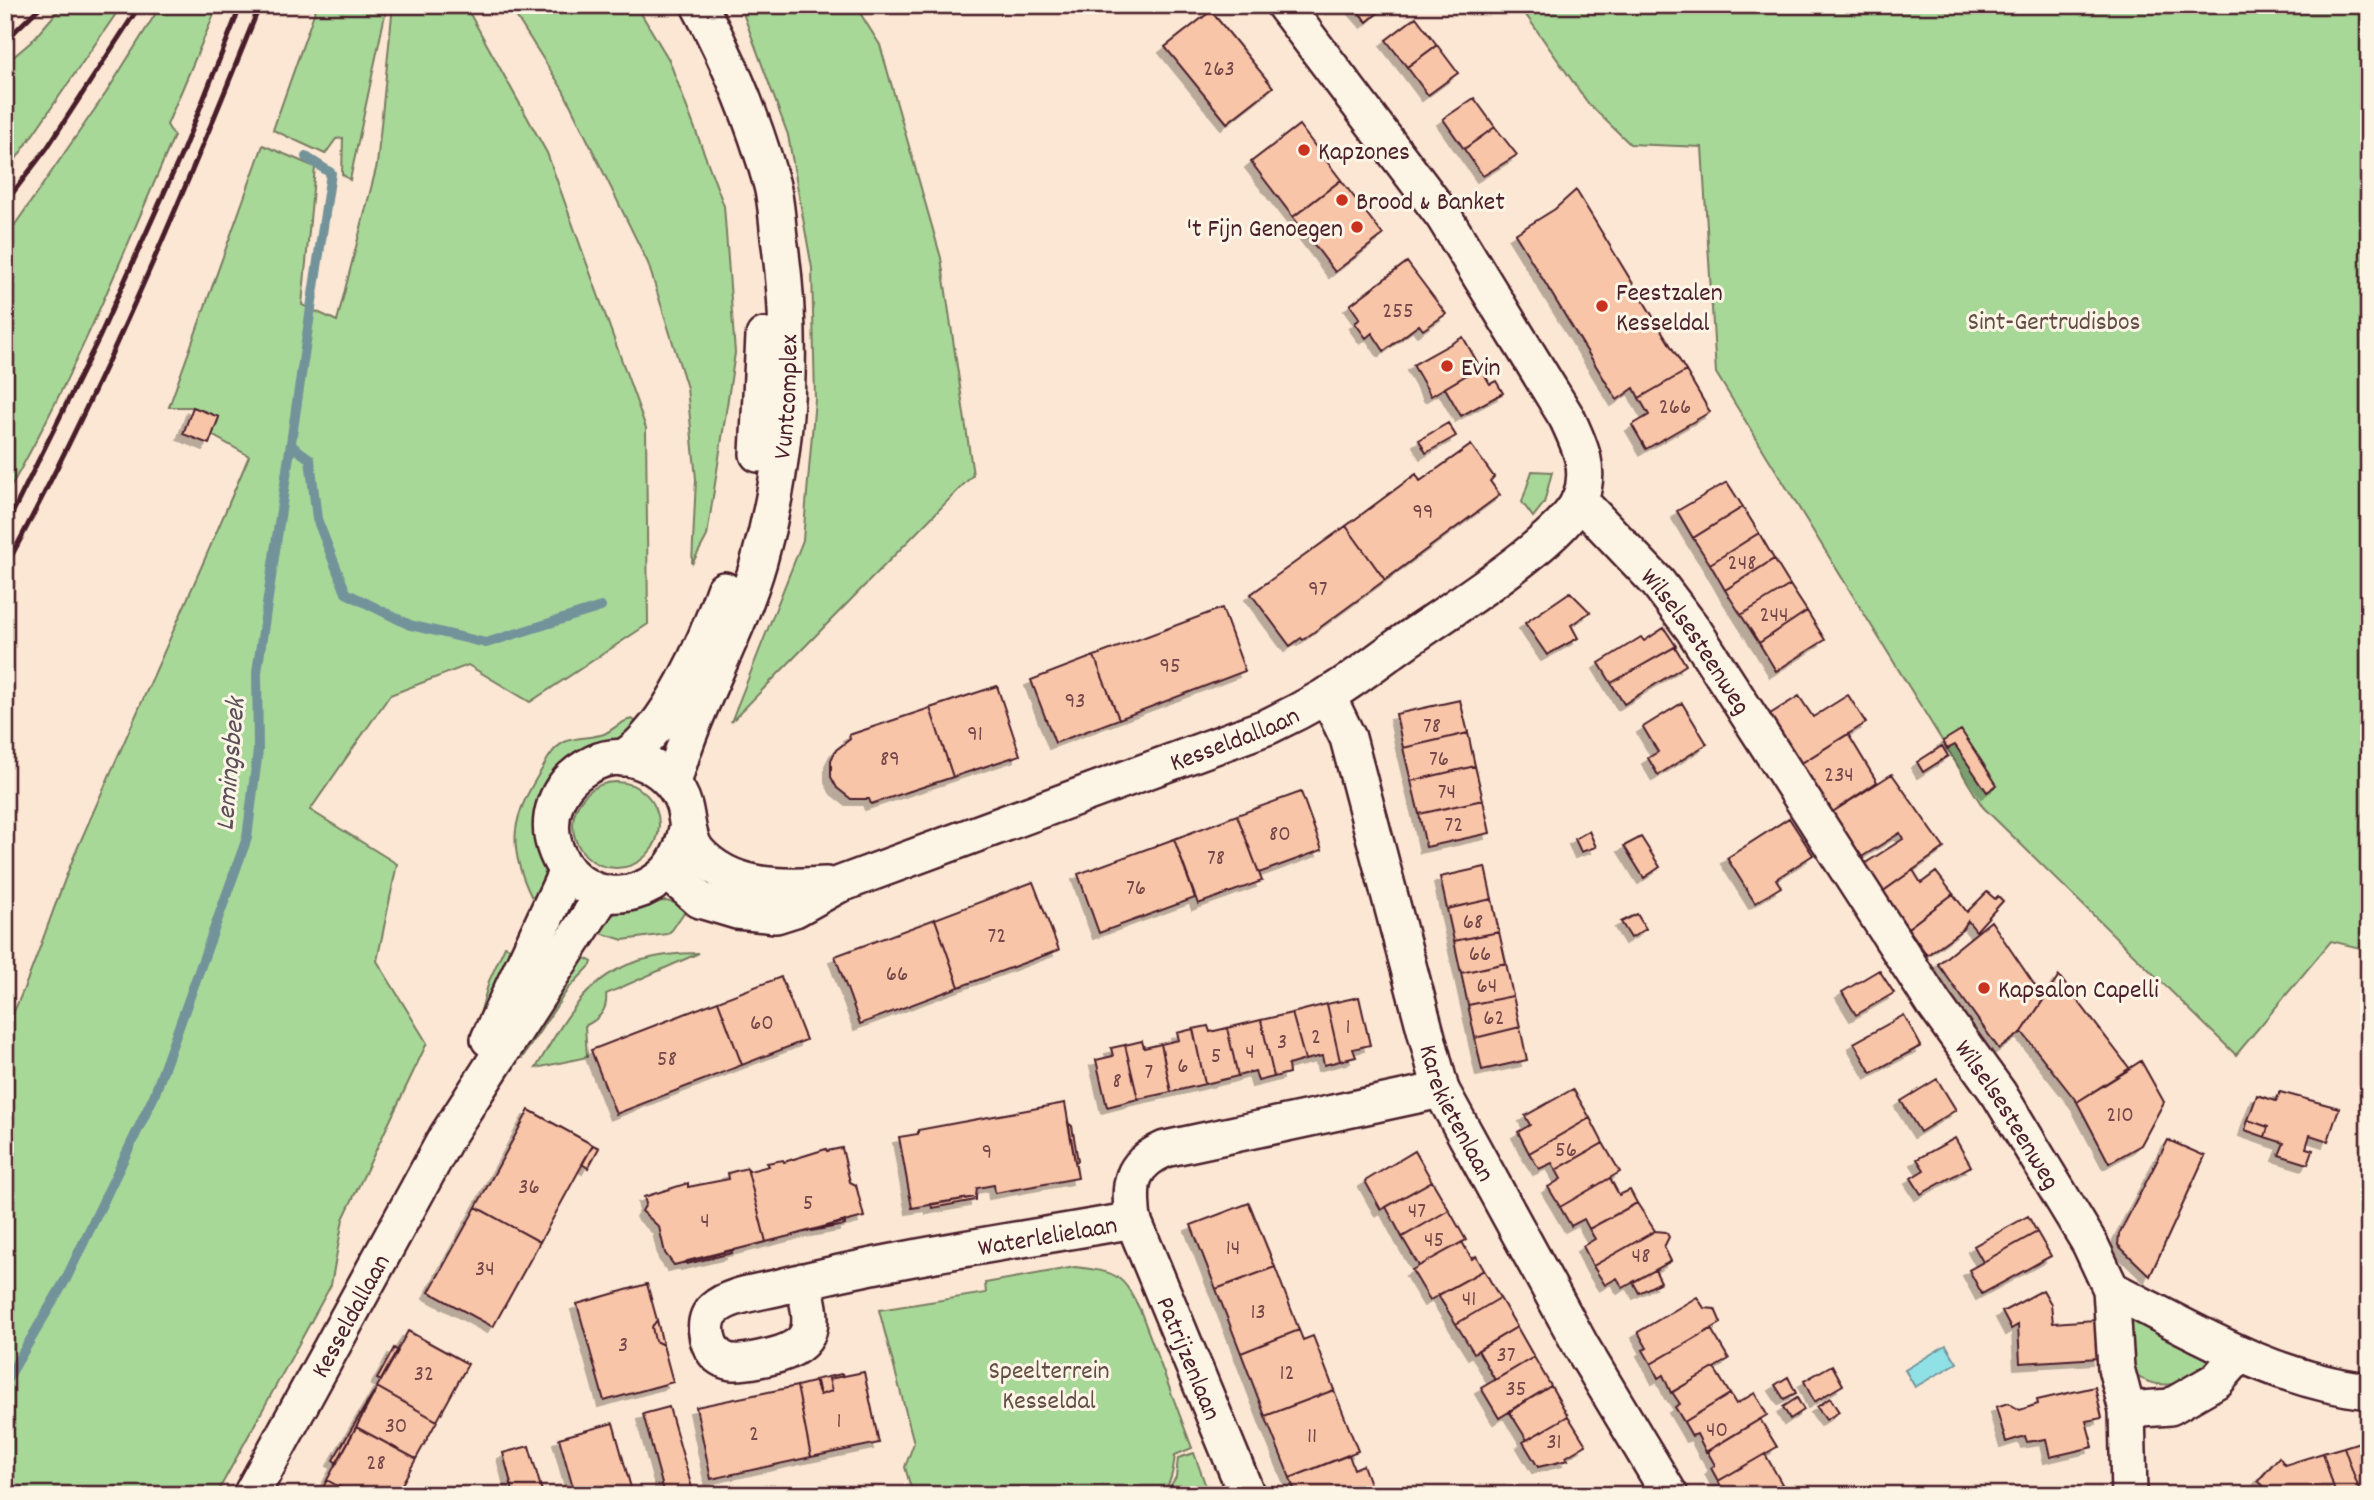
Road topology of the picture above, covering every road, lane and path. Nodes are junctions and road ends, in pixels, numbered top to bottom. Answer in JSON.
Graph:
{"nodes":[{"id":1,"x":675,"y":5,"type":"edge"},
{"id":2,"x":699,"y":5,"type":"edge"},
{"id":3,"x":1284,"y":5,"type":"edge"},
{"id":4,"x":1579,"y":500,"type":"junction"},
{"id":5,"x":1328,"y":695,"type":"junction"},
{"id":6,"x":623,"y":758,"type":"junction"},
{"id":7,"x":673,"y":784,"type":"junction"},
{"id":8,"x":687,"y":828,"type":"junction"},
{"id":9,"x":567,"y":871,"type":"junction"},
{"id":10,"x":668,"y":872,"type":"junction"},
{"id":11,"x":838,"y":885,"type":"junction"},
{"id":12,"x":604,"y":893,"type":"junction"},
{"id":13,"x":1441,"y":1090,"type":"junction"},
{"id":14,"x":447,"y":1136,"type":"junction"},
{"id":15,"x":1133,"y":1220,"type":"junction"},
{"id":16,"x":803,"y":1282,"type":"dead end"},
{"id":17,"x":2112,"y":1289,"type":"junction"},
{"id":18,"x":2241,"y":1354,"type":"junction"},
{"id":19,"x":2369,"y":1391,"type":"edge"},
{"id":20,"x":2127,"y":1410,"type":"junction"},
{"id":21,"x":251,"y":1495,"type":"edge"},
{"id":22,"x":1247,"y":1495,"type":"edge"},
{"id":23,"x":1670,"y":1495,"type":"edge"},
{"id":24,"x":2129,"y":1495,"type":"edge"}],
"edges":[{"from":1,"to":6,"type":"street","name":"Vuntcomplex"},
{"from":2,"to":7,"type":"street","name":"Vuntcomplex"},
{"from":3,"to":4,"type":"street"},
{"from":4,"to":5,"type":"street","name":"Kesseldallaan"},
{"from":4,"to":17,"type":"street","name":"Wilselsesteenweg"},
{"from":5,"to":11,"type":"street","name":"Kesseldallaan"},
{"from":5,"to":13,"type":"street","name":"Karekietenlaan"},
{"from":6,"to":7,"type":"street"},
{"from":6,"to":9,"type":"street"},
{"from":7,"to":8,"type":"street","name":"Kesseldallaan"},
{"from":8,"to":10,"type":"street"},
{"from":8,"to":11,"type":"street","name":"Kesseldallaan"},
{"from":9,"to":12,"type":"street"},
{"from":9,"to":14,"type":"street","name":"Kesseldallaan"},
{"from":10,"to":11,"type":"street","name":"Kesseldallaan"},
{"from":10,"to":12,"type":"street"},
{"from":12,"to":14,"type":"street","name":"Kesseldallaan"},
{"from":13,"to":15,"type":"street","name":"Waterlelielaan"},
{"from":13,"to":23,"type":"street","name":"Karekietenlaan"},
{"from":14,"to":21,"type":"street","name":"Kesseldallaan"},
{"from":15,"to":16,"type":"street","name":"Waterlelielaan"},
{"from":15,"to":22,"type":"street","name":"Patrijzenlaan"},
{"from":17,"to":18,"type":"street"},
{"from":17,"to":20,"type":"street","name":"Wilselsesteenweg"},
{"from":18,"to":19,"type":"street"},
{"from":18,"to":20,"type":"street"},
{"from":20,"to":24,"type":"street","name":"Wilselsesteenweg"}]}
